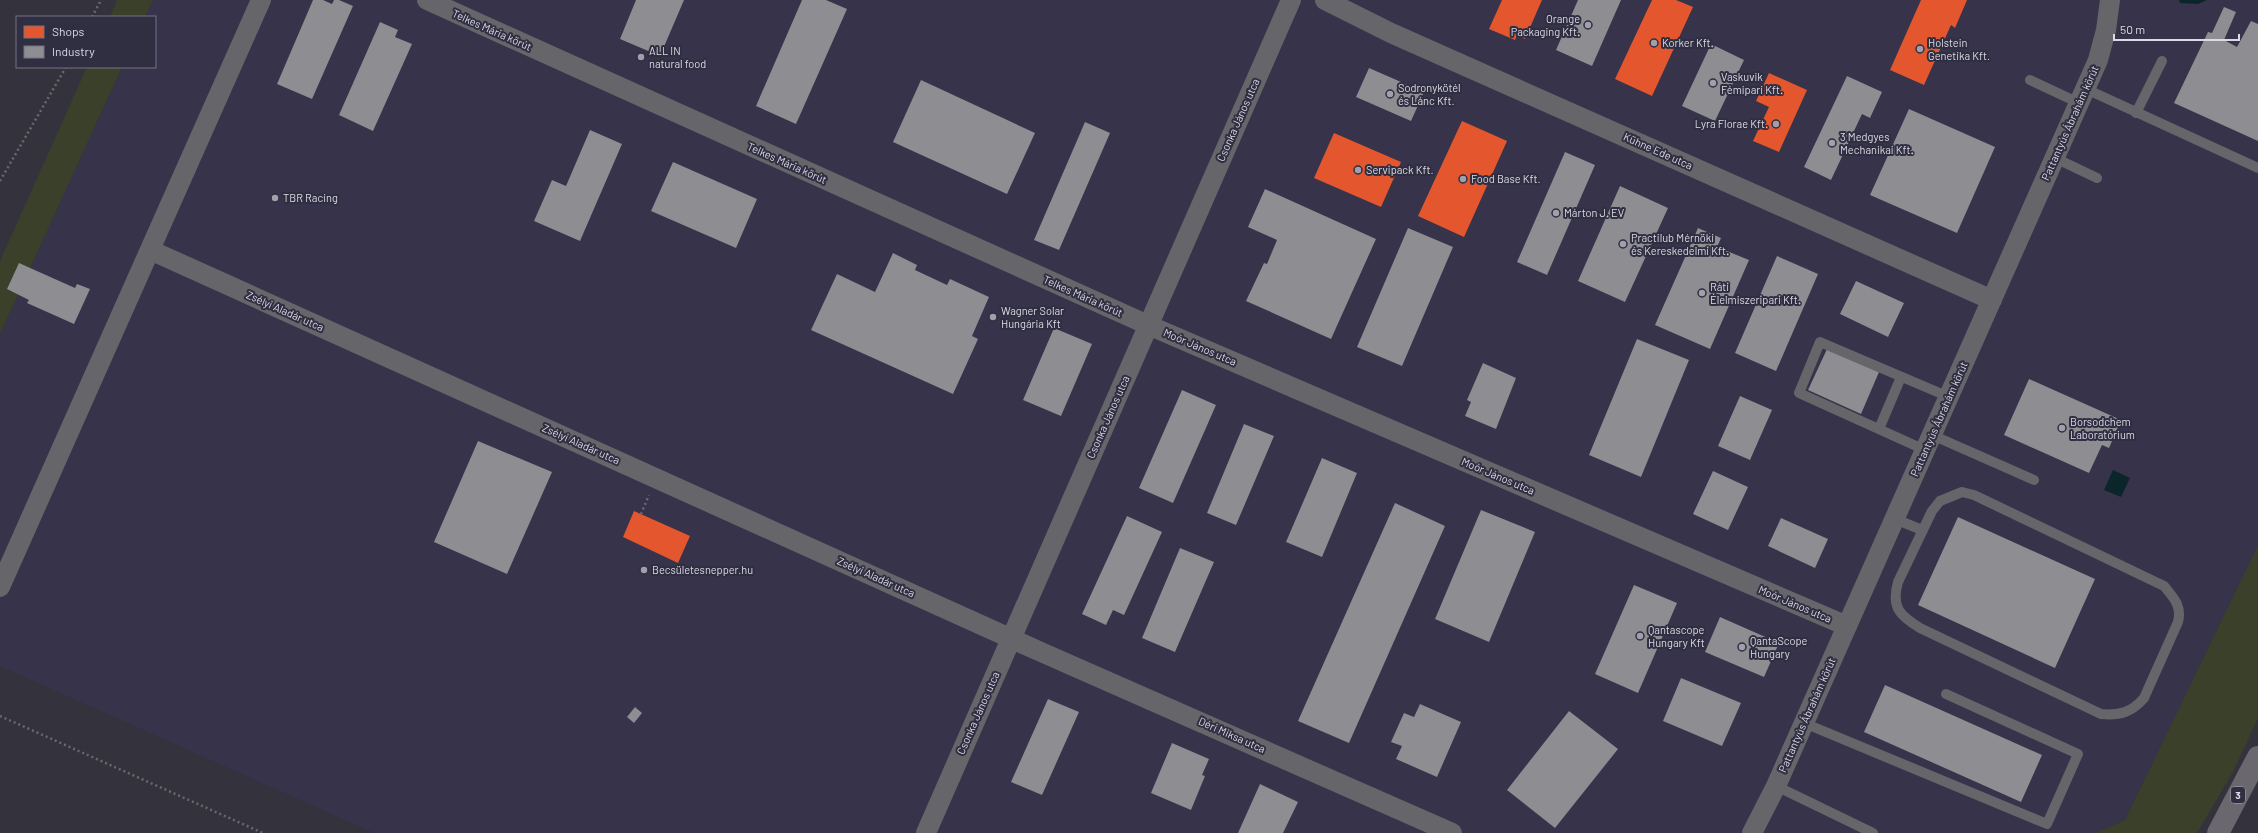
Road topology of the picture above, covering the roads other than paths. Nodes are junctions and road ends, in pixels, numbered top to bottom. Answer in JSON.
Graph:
{"nodes":[{"id":1,"x":261,"y":0,"type":"edge"},
{"id":2,"x":427,"y":0,"type":"edge"},
{"id":3,"x":1291,"y":0,"type":"edge"},
{"id":4,"x":1325,"y":0,"type":"edge"},
{"id":5,"x":2110,"y":0,"type":"edge"},
{"id":6,"x":2162,"y":61,"type":"dead end"},
{"id":7,"x":2030,"y":80,"type":"dead end"},
{"id":8,"x":2082,"y":96,"type":"junction"},
{"id":9,"x":2136,"y":113,"type":"junction"},
{"id":10,"x":2055,"y":158,"type":"junction"},
{"id":11,"x":2258,"y":168,"type":"edge"},
{"id":12,"x":2097,"y":178,"type":"dead end"},
{"id":13,"x":150,"y":250,"type":"junction"},
{"id":14,"x":1992,"y":300,"type":"junction"},
{"id":15,"x":1148,"y":326,"type":"junction"},
{"id":16,"x":1901,"y":377,"type":"junction"},
{"id":17,"x":1949,"y":397,"type":"junction"},
{"id":18,"x":1879,"y":429,"type":"junction"},
{"id":19,"x":1928,"y":443,"type":"junction"},
{"id":20,"x":2034,"y":480,"type":"dead end"},
{"id":21,"x":1895,"y":519,"type":"junction"},
{"id":22,"x":1922,"y":530,"type":"junction"},
{"id":23,"x":0,"y":587,"type":"edge"},
{"id":24,"x":1847,"y":626,"type":"junction"},
{"id":25,"x":1011,"y":638,"type":"junction"},
{"id":26,"x":1946,"y":694,"type":"dead end"},
{"id":27,"x":1804,"y":723,"type":"junction"},
{"id":28,"x":2258,"y":757,"type":"edge"},
{"id":29,"x":1776,"y":786,"type":"junction"},
{"id":30,"x":926,"y":833,"type":"edge"},
{"id":31,"x":1452,"y":833,"type":"edge"},
{"id":32,"x":1752,"y":833,"type":"edge"},
{"id":33,"x":1873,"y":833,"type":"edge"},
{"id":34,"x":2218,"y":833,"type":"edge"}],
"edges":[{"from":1,"to":13,"type":"street"},
{"from":2,"to":15,"type":"street","name":"Telkes Mária körút"},
{"from":3,"to":15,"type":"street","name":"Csonka János utca"},
{"from":4,"to":14,"type":"street","name":"Kühne Ede utca"},
{"from":5,"to":8,"type":"street","name":"Pattantyús Ábrahám körút"},
{"from":6,"to":9,"type":"lane"},
{"from":7,"to":8,"type":"lane"},
{"from":8,"to":9,"type":"lane"},
{"from":8,"to":10,"type":"street","name":"Pattantyús Ábrahám körút"},
{"from":9,"to":11,"type":"lane"},
{"from":10,"to":12,"type":"lane"},
{"from":10,"to":14,"type":"street","name":"Pattantyús Ábrahám körút"},
{"from":13,"to":23,"type":"street"},
{"from":13,"to":25,"type":"street","name":"Zsélyi Aladár utca"},
{"from":14,"to":17,"type":"street","name":"Pattantyús Ábrahám körút"},
{"from":15,"to":24,"type":"street","name":"Moór János utca"},
{"from":15,"to":25,"type":"street","name":"Csonka János utca"},
{"from":16,"to":17,"type":"lane"},
{"from":16,"to":18,"type":"lane"},
{"from":16,"to":18,"type":"lane"},
{"from":17,"to":19,"type":"street","name":"Pattantyús Ábrahám körút"},
{"from":18,"to":19,"type":"lane"},
{"from":19,"to":20,"type":"lane"},
{"from":19,"to":21,"type":"street","name":"Pattantyús Ábrahám körút"},
{"from":21,"to":22,"type":"lane"},
{"from":21,"to":24,"type":"street","name":"Pattantyús Ábrahám körút"},
{"from":22,"to":22,"type":"lane"},
{"from":24,"to":27,"type":"street","name":"Pattantyús Ábrahám körút"},
{"from":25,"to":30,"type":"street","name":"Csonka János utca"},
{"from":25,"to":31,"type":"street","name":"Déri Miksa utca"},
{"from":26,"to":27,"type":"lane"},
{"from":27,"to":29,"type":"street","name":"Pattantyús Ábrahám körút"},
{"from":28,"to":34,"type":"main road","number":"3"},
{"from":29,"to":32,"type":"street","name":"Pattantyús Ábrahám körút"},
{"from":29,"to":33,"type":"lane"}]}
